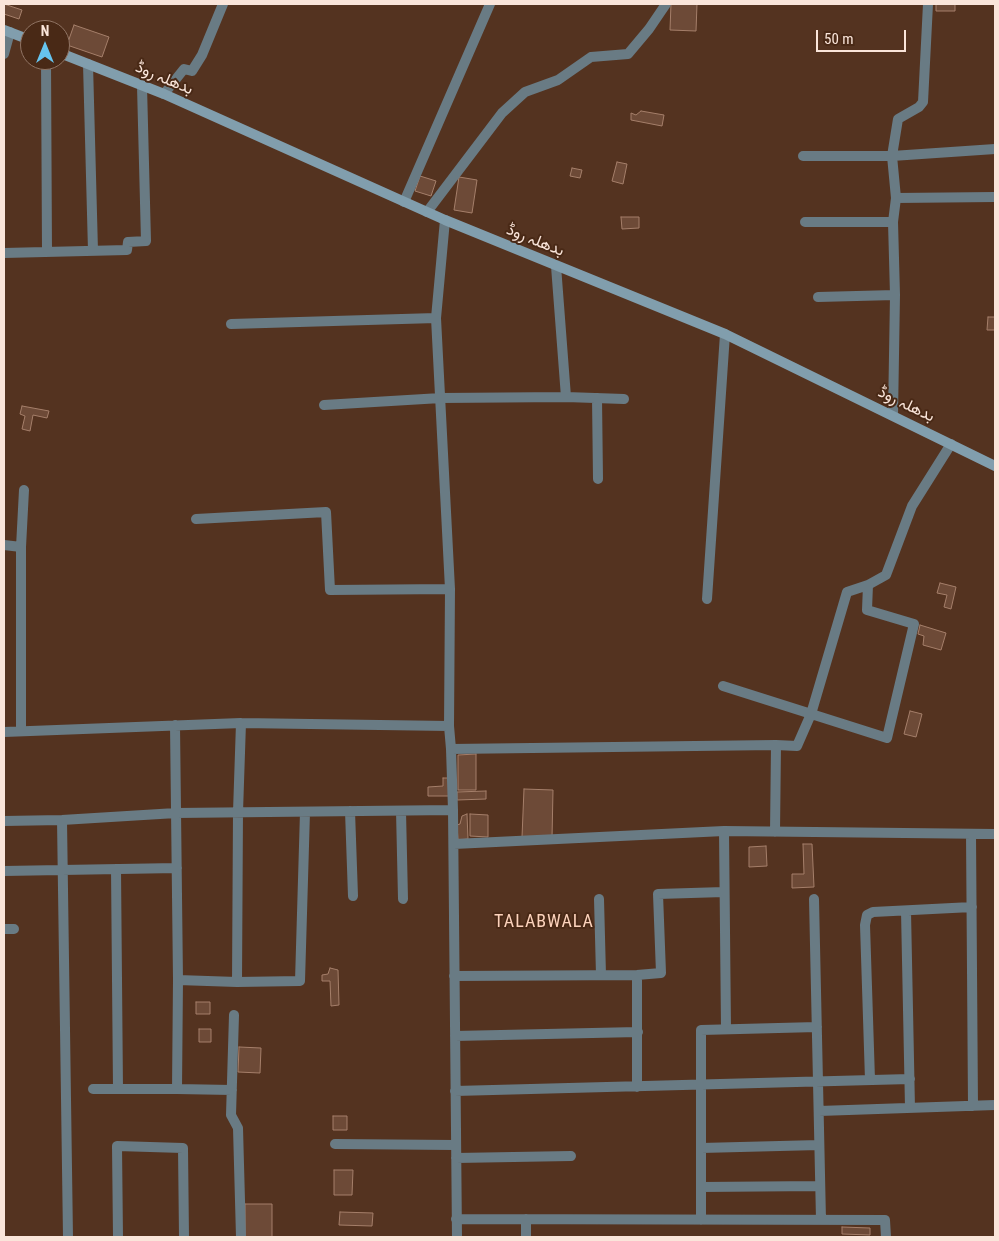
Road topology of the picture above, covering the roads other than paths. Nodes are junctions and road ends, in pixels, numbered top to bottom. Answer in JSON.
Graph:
{"nodes":[{"id":1,"x":223,"y":4,"type":"edge"},
{"id":2,"x":490,"y":4,"type":"edge"},
{"id":3,"x":666,"y":4,"type":"edge"},
{"id":4,"x":928,"y":4,"type":"edge"},
{"id":5,"x":7,"y":31,"type":"edge"},
{"id":6,"x":20,"y":36,"type":"edge"},
{"id":7,"x":4,"y":54,"type":"edge"},
{"id":8,"x":70,"y":56,"type":"edge"},
{"id":9,"x":88,"y":64,"type":"junction"},
{"id":10,"x":46,"y":70,"type":"edge"},
{"id":11,"x":142,"y":86,"type":"junction"},
{"id":12,"x":164,"y":94,"type":"junction"},
{"id":13,"x":995,"y":149,"type":"edge"},
{"id":14,"x":803,"y":156,"type":"dead end"},
{"id":15,"x":892,"y":156,"type":"junction"},
{"id":16,"x":995,"y":197,"type":"edge"},
{"id":17,"x":896,"y":198,"type":"junction"},
{"id":18,"x":404,"y":202,"type":"junction"},
{"id":19,"x":427,"y":212,"type":"junction"},
{"id":20,"x":445,"y":220,"type":"junction"},
{"id":21,"x":805,"y":222,"type":"dead end"},
{"id":22,"x":893,"y":222,"type":"junction"},
{"id":23,"x":93,"y":251,"type":"junction"},
{"id":24,"x":47,"y":252,"type":"junction"},
{"id":25,"x":4,"y":253,"type":"edge"},
{"id":26,"x":556,"y":266,"type":"junction"},
{"id":27,"x":895,"y":295,"type":"junction"},
{"id":28,"x":818,"y":297,"type":"dead end"},
{"id":29,"x":436,"y":318,"type":"junction"},
{"id":30,"x":231,"y":324,"type":"dead end"},
{"id":31,"x":725,"y":334,"type":"junction"},
{"id":32,"x":566,"y":396,"type":"junction"},
{"id":33,"x":440,"y":398,"type":"junction"},
{"id":34,"x":597,"y":398,"type":"junction"},
{"id":35,"x":624,"y":398,"type":"dead end"},
{"id":36,"x":324,"y":405,"type":"dead end"},
{"id":37,"x":894,"y":415,"type":"junction"},
{"id":38,"x":952,"y":444,"type":"junction"},
{"id":39,"x":995,"y":466,"type":"edge"},
{"id":40,"x":598,"y":479,"type":"dead end"},
{"id":41,"x":24,"y":490,"type":"dead end"},
{"id":42,"x":196,"y":520,"type":"dead end"},
{"id":43,"x":4,"y":545,"type":"edge"},
{"id":44,"x":21,"y":546,"type":"junction"},
{"id":45,"x":868,"y":586,"type":"junction"},
{"id":46,"x":450,"y":589,"type":"junction"},
{"id":47,"x":707,"y":599,"type":"dead end"},
{"id":48,"x":723,"y":686,"type":"dead end"},
{"id":49,"x":811,"y":714,"type":"junction"},
{"id":50,"x":240,"y":723,"type":"junction"},
{"id":51,"x":175,"y":725,"type":"junction"},
{"id":52,"x":448,"y":726,"type":"junction"},
{"id":53,"x":21,"y":731,"type":"junction"},
{"id":54,"x":4,"y":732,"type":"edge"},
{"id":55,"x":776,"y":745,"type":"junction"},
{"id":56,"x":451,"y":749,"type":"junction"},
{"id":57,"x":453,"y":810,"type":"junction"},
{"id":58,"x":401,"y":811,"type":"junction"},
{"id":59,"x":238,"y":812,"type":"junction"},
{"id":60,"x":305,"y":812,"type":"junction"},
{"id":61,"x":350,"y":812,"type":"junction"},
{"id":62,"x":176,"y":813,"type":"junction"},
{"id":63,"x":62,"y":820,"type":"junction"},
{"id":64,"x":4,"y":821,"type":"edge"},
{"id":65,"x":724,"y":831,"type":"junction"},
{"id":66,"x":775,"y":832,"type":"junction"},
{"id":67,"x":971,"y":834,"type":"junction"},
{"id":68,"x":995,"y":834,"type":"edge"},
{"id":69,"x":454,"y":844,"type":"junction"},
{"id":70,"x":177,"y":868,"type":"junction"},
{"id":71,"x":116,"y":869,"type":"junction"},
{"id":72,"x":64,"y":870,"type":"junction"},
{"id":73,"x":4,"y":871,"type":"edge"},
{"id":74,"x":724,"y":892,"type":"junction"},
{"id":75,"x":352,"y":896,"type":"dead end"},
{"id":76,"x":402,"y":899,"type":"dead end"},
{"id":77,"x":599,"y":899,"type":"dead end"},
{"id":78,"x":814,"y":899,"type":"dead end"},
{"id":79,"x":972,"y":907,"type":"junction"},
{"id":80,"x":906,"y":911,"type":"junction"},
{"id":81,"x":601,"y":975,"type":"junction"},
{"id":82,"x":637,"y":975,"type":"junction"},
{"id":83,"x":454,"y":976,"type":"junction"},
{"id":84,"x":178,"y":980,"type":"junction"},
{"id":85,"x":237,"y":982,"type":"junction"},
{"id":86,"x":234,"y":1015,"type":"dead end"},
{"id":87,"x":817,"y":1027,"type":"junction"},
{"id":88,"x":726,"y":1029,"type":"junction"},
{"id":89,"x":638,"y":1032,"type":"junction"},
{"id":90,"x":455,"y":1036,"type":"junction"},
{"id":91,"x":910,"y":1078,"type":"junction"},
{"id":92,"x":870,"y":1080,"type":"junction"},
{"id":93,"x":818,"y":1081,"type":"junction"},
{"id":94,"x":700,"y":1085,"type":"junction"},
{"id":95,"x":636,"y":1087,"type":"junction"},
{"id":96,"x":94,"y":1089,"type":"dead end"},
{"id":97,"x":118,"y":1089,"type":"junction"},
{"id":98,"x":177,"y":1089,"type":"junction"},
{"id":99,"x":232,"y":1090,"type":"junction"},
{"id":100,"x":455,"y":1091,"type":"junction"},
{"id":101,"x":995,"y":1105,"type":"edge"},
{"id":102,"x":973,"y":1106,"type":"junction"},
{"id":103,"x":910,"y":1108,"type":"junction"},
{"id":104,"x":819,"y":1111,"type":"junction"},
{"id":105,"x":335,"y":1144,"type":"dead end"},
{"id":106,"x":456,"y":1144,"type":"junction"},
{"id":107,"x":820,"y":1145,"type":"junction"},
{"id":108,"x":701,"y":1148,"type":"junction"},
{"id":109,"x":571,"y":1156,"type":"dead end"},
{"id":110,"x":456,"y":1158,"type":"junction"},
{"id":111,"x":820,"y":1186,"type":"junction"},
{"id":112,"x":701,"y":1187,"type":"junction"},
{"id":113,"x":456,"y":1219,"type":"junction"},
{"id":114,"x":526,"y":1219,"type":"junction"},
{"id":115,"x":701,"y":1220,"type":"junction"},
{"id":116,"x":821,"y":1220,"type":"junction"},
{"id":117,"x":68,"y":1237,"type":"edge"},
{"id":118,"x":118,"y":1237,"type":"edge"},
{"id":119,"x":184,"y":1237,"type":"edge"},
{"id":120,"x":241,"y":1237,"type":"edge"},
{"id":121,"x":457,"y":1237,"type":"edge"},
{"id":122,"x":526,"y":1237,"type":"edge"},
{"id":123,"x":886,"y":1237,"type":"edge"}],
"edges":[{"from":1,"to":12,"type":"street"},
{"from":2,"to":18,"type":"street"},
{"from":3,"to":19,"type":"street"},
{"from":4,"to":15,"type":"street"},
{"from":5,"to":6,"type":"main road"},
{"from":5,"to":7,"type":"street"},
{"from":8,"to":9,"type":"main road","name":"بدھلہ روڈ"},
{"from":9,"to":11,"type":"main road","name":"بدھلہ روڈ"},
{"from":9,"to":23,"type":"street"},
{"from":10,"to":24,"type":"street"},
{"from":11,"to":12,"type":"main road","name":"بدھلہ روڈ"},
{"from":11,"to":23,"type":"street"},
{"from":12,"to":18,"type":"main road","name":"بدھلہ روڈ"},
{"from":13,"to":15,"type":"street"},
{"from":14,"to":15,"type":"street"},
{"from":15,"to":17,"type":"street"},
{"from":16,"to":17,"type":"street"},
{"from":17,"to":22,"type":"street"},
{"from":18,"to":19,"type":"main road","name":"بدھلہ روڈ"},
{"from":19,"to":20,"type":"main road","name":"بدھلہ روڈ"},
{"from":20,"to":26,"type":"main road","name":"بدھلہ روڈ"},
{"from":20,"to":29,"type":"street"},
{"from":21,"to":22,"type":"street"},
{"from":22,"to":27,"type":"street"},
{"from":23,"to":24,"type":"street"},
{"from":24,"to":25,"type":"street"},
{"from":26,"to":31,"type":"main road","name":"بدھلہ روڈ"},
{"from":26,"to":32,"type":"street"},
{"from":27,"to":28,"type":"street"},
{"from":27,"to":37,"type":"street"},
{"from":29,"to":30,"type":"street"},
{"from":29,"to":33,"type":"street"},
{"from":31,"to":37,"type":"main road","name":"بدھلہ روڈ"},
{"from":31,"to":47,"type":"street"},
{"from":32,"to":33,"type":"street"},
{"from":32,"to":34,"type":"street"},
{"from":33,"to":36,"type":"street"},
{"from":33,"to":46,"type":"street"},
{"from":34,"to":35,"type":"street"},
{"from":34,"to":40,"type":"street"},
{"from":37,"to":38,"type":"main road","name":"بدھلہ روڈ"},
{"from":38,"to":39,"type":"main road","name":"بدھلہ روڈ"},
{"from":38,"to":45,"type":"street"},
{"from":41,"to":44,"type":"street"},
{"from":42,"to":46,"type":"street"},
{"from":43,"to":44,"type":"street"},
{"from":44,"to":53,"type":"street"},
{"from":45,"to":49,"type":"street"},
{"from":45,"to":49,"type":"street"},
{"from":46,"to":52,"type":"street"},
{"from":48,"to":49,"type":"street"},
{"from":49,"to":55,"type":"street"},
{"from":50,"to":51,"type":"street"},
{"from":50,"to":52,"type":"street"},
{"from":50,"to":59,"type":"street"},
{"from":51,"to":53,"type":"street"},
{"from":51,"to":62,"type":"street"},
{"from":52,"to":56,"type":"street"},
{"from":53,"to":54,"type":"street"},
{"from":55,"to":56,"type":"street"},
{"from":55,"to":66,"type":"street"},
{"from":56,"to":57,"type":"street"},
{"from":57,"to":58,"type":"street"},
{"from":57,"to":69,"type":"street"},
{"from":58,"to":61,"type":"street"},
{"from":58,"to":76,"type":"street"},
{"from":59,"to":60,"type":"street"},
{"from":59,"to":62,"type":"street"},
{"from":59,"to":85,"type":"street"},
{"from":60,"to":61,"type":"street"},
{"from":60,"to":85,"type":"street"},
{"from":61,"to":75,"type":"street"},
{"from":62,"to":63,"type":"street"},
{"from":62,"to":70,"type":"street"},
{"from":63,"to":64,"type":"street"},
{"from":63,"to":72,"type":"street"},
{"from":65,"to":66,"type":"street"},
{"from":65,"to":69,"type":"street"},
{"from":65,"to":74,"type":"street"},
{"from":66,"to":67,"type":"street"},
{"from":67,"to":68,"type":"street"},
{"from":67,"to":79,"type":"street"},
{"from":69,"to":83,"type":"street"},
{"from":70,"to":71,"type":"street"},
{"from":70,"to":84,"type":"street"},
{"from":71,"to":72,"type":"street"},
{"from":71,"to":97,"type":"street"},
{"from":72,"to":73,"type":"street"},
{"from":72,"to":117,"type":"street"},
{"from":74,"to":82,"type":"street"},
{"from":74,"to":88,"type":"street"},
{"from":77,"to":81,"type":"street"},
{"from":78,"to":87,"type":"street"},
{"from":79,"to":80,"type":"street"},
{"from":79,"to":102,"type":"street"},
{"from":80,"to":91,"type":"street"},
{"from":80,"to":92,"type":"street"},
{"from":81,"to":82,"type":"street"},
{"from":81,"to":83,"type":"street"},
{"from":82,"to":89,"type":"street"},
{"from":83,"to":90,"type":"street"},
{"from":84,"to":85,"type":"street"},
{"from":84,"to":98,"type":"street"},
{"from":86,"to":99,"type":"street"},
{"from":87,"to":88,"type":"street"},
{"from":87,"to":93,"type":"street"},
{"from":88,"to":94,"type":"street"},
{"from":89,"to":90,"type":"street"},
{"from":89,"to":95,"type":"street"},
{"from":90,"to":100,"type":"street"},
{"from":91,"to":92,"type":"street"},
{"from":91,"to":103,"type":"street"},
{"from":92,"to":93,"type":"street"},
{"from":93,"to":94,"type":"street"},
{"from":93,"to":104,"type":"street"},
{"from":94,"to":95,"type":"street"},
{"from":94,"to":108,"type":"street"},
{"from":95,"to":100,"type":"street"},
{"from":96,"to":97,"type":"street"},
{"from":97,"to":98,"type":"street"},
{"from":98,"to":99,"type":"street"},
{"from":99,"to":120,"type":"street"},
{"from":100,"to":106,"type":"street"},
{"from":101,"to":102,"type":"street"},
{"from":102,"to":103,"type":"street"},
{"from":103,"to":104,"type":"street"},
{"from":104,"to":107,"type":"street"},
{"from":105,"to":106,"type":"street"},
{"from":106,"to":110,"type":"street"},
{"from":107,"to":108,"type":"street"},
{"from":107,"to":111,"type":"street"},
{"from":108,"to":112,"type":"street"},
{"from":109,"to":110,"type":"street"},
{"from":110,"to":113,"type":"street"},
{"from":111,"to":112,"type":"street"},
{"from":111,"to":116,"type":"street"},
{"from":112,"to":115,"type":"street"},
{"from":113,"to":114,"type":"street"},
{"from":113,"to":121,"type":"street"},
{"from":114,"to":115,"type":"street"},
{"from":114,"to":122,"type":"street"},
{"from":115,"to":116,"type":"street"},
{"from":116,"to":123,"type":"street"},
{"from":118,"to":119,"type":"street"}]}
